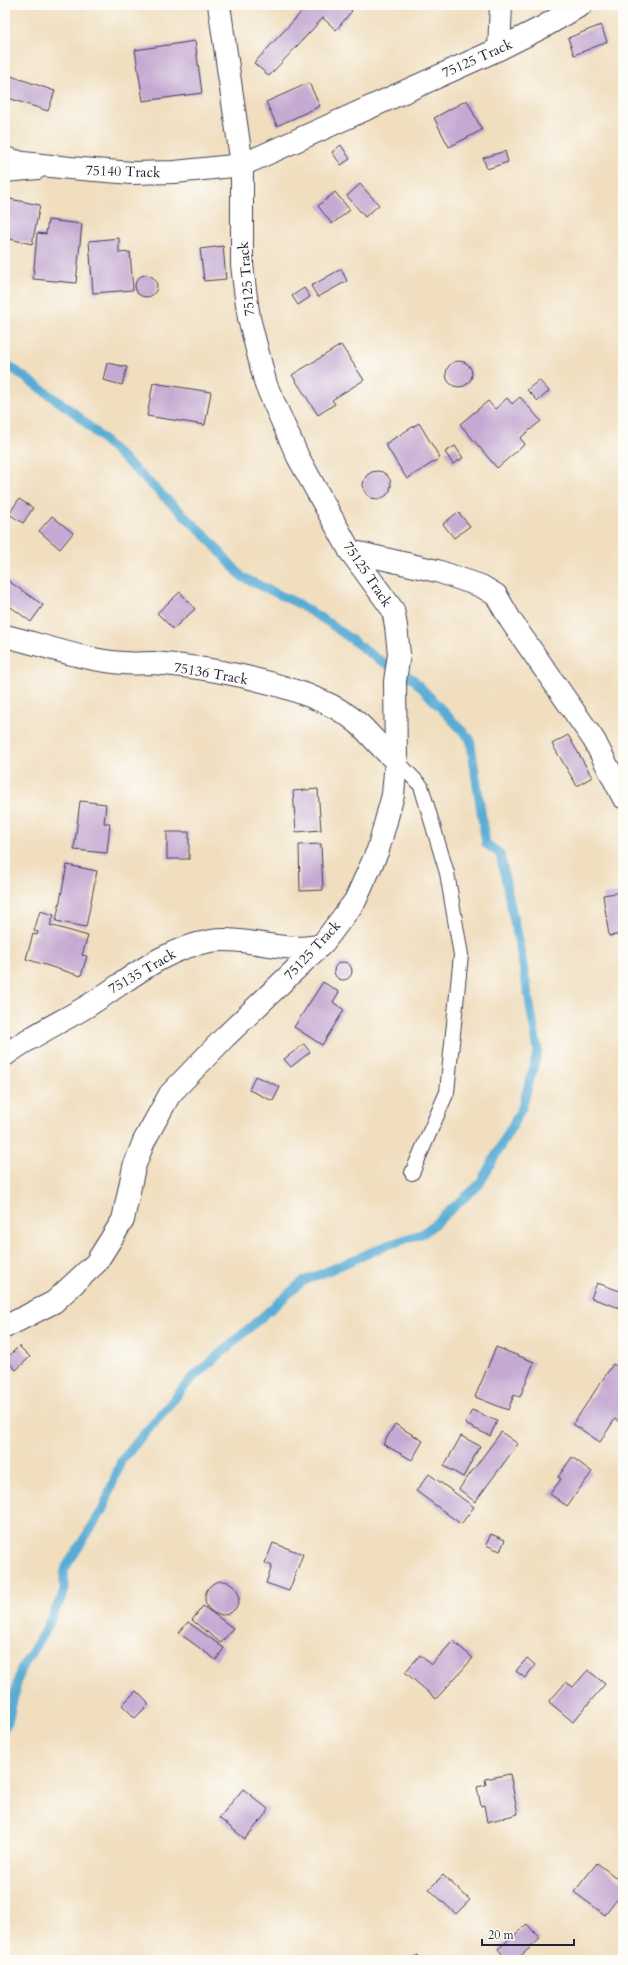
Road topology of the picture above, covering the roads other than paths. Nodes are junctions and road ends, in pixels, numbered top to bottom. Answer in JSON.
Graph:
{"nodes":[{"id":1,"x":219,"y":5,"type":"edge"},
{"id":2,"x":501,"y":5,"type":"edge"},
{"id":3,"x":581,"y":5,"type":"edge"},
{"id":4,"x":499,"y":49,"type":"junction"},
{"id":5,"x":5,"y":158,"type":"edge"},
{"id":6,"x":242,"y":165,"type":"junction"},
{"id":7,"x":70,"y":168,"type":"junction"},
{"id":8,"x":5,"y":175,"type":"edge"},
{"id":9,"x":350,"y":551,"type":"junction"},
{"id":10,"x":5,"y":636,"type":"edge"},
{"id":11,"x":396,"y":760,"type":"junction"},
{"id":12,"x":623,"y":797,"type":"edge"},
{"id":13,"x":320,"y":946,"type":"junction"},
{"id":14,"x":5,"y":1055,"type":"edge"},
{"id":15,"x":412,"y":1173,"type":"dead end"},
{"id":16,"x":5,"y":1327,"type":"edge"}],
"edges":[{"from":1,"to":6,"type":"street"},
{"from":2,"to":4,"type":"street"},
{"from":3,"to":4,"type":"street","name":"75125 Track"},
{"from":4,"to":6,"type":"street","name":"75125 Track"},
{"from":5,"to":7,"type":"street","name":"75140 Track"},
{"from":6,"to":7,"type":"street","name":"75140 Track"},
{"from":6,"to":9,"type":"street","name":"75125 Track"},
{"from":7,"to":8,"type":"lane"},
{"from":9,"to":11,"type":"street","name":"75125 Track"},
{"from":9,"to":12,"type":"street"},
{"from":10,"to":11,"type":"street","name":"75136 Track"},
{"from":11,"to":13,"type":"street","name":"75125 Track"},
{"from":11,"to":15,"type":"lane"},
{"from":13,"to":14,"type":"street","name":"75135 Track"},
{"from":13,"to":16,"type":"street","name":"75125 Track"}]}
